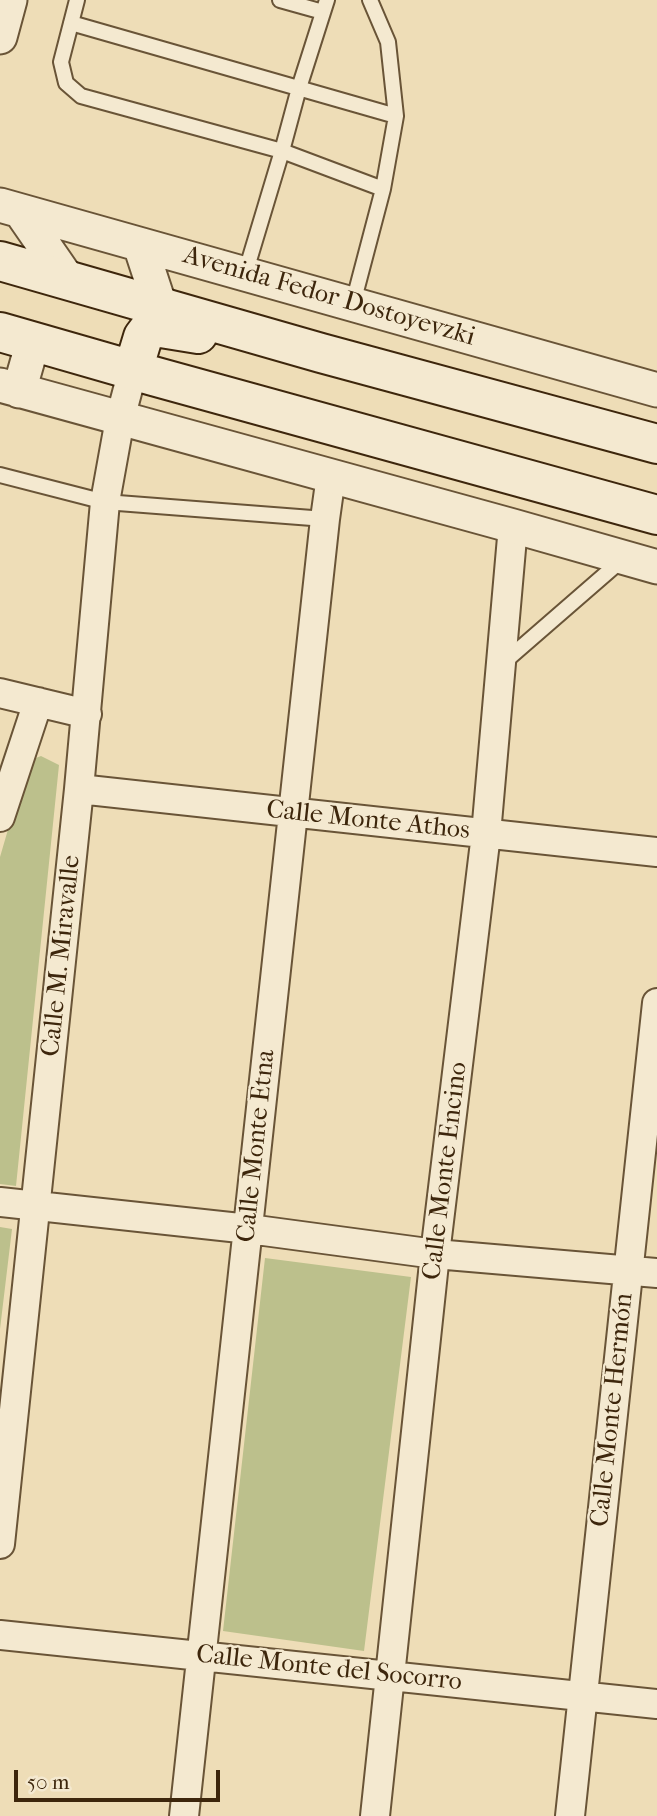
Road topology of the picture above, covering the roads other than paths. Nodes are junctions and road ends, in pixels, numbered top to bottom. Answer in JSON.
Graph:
{"nodes":[{"id":1,"x":10,"y":0,"type":"edge"},
{"id":2,"x":77,"y":0,"type":"edge"},
{"id":3,"x":280,"y":0,"type":"edge"},
{"id":4,"x":370,"y":0,"type":"edge"},
{"id":5,"x":325,"y":6,"type":"edge"},
{"id":6,"x":71,"y":23,"type":"junction"},
{"id":7,"x":0,"y":37,"type":"edge"},
{"id":8,"x":299,"y":88,"type":"junction"},
{"id":9,"x":396,"y":116,"type":"junction"},
{"id":10,"x":282,"y":151,"type":"junction"},
{"id":11,"x":383,"y":189,"type":"junction"},
{"id":12,"x":10,"y":209,"type":"edge"},
{"id":13,"x":140,"y":245,"type":"junction"},
{"id":14,"x":0,"y":261,"type":"edge"},
{"id":15,"x":245,"y":274,"type":"junction"},
{"id":16,"x":68,"y":280,"type":"junction"},
{"id":17,"x":353,"y":303,"type":"junction"},
{"id":18,"x":160,"y":306,"type":"junction"},
{"id":19,"x":17,"y":337,"type":"edge"},
{"id":20,"x":270,"y":338,"type":"junction"},
{"id":21,"x":133,"y":370,"type":"junction"},
{"id":22,"x":9,"y":388,"type":"edge"},
{"id":23,"x":657,"y":390,"type":"edge"},
{"id":24,"x":120,"y":419,"type":"junction"},
{"id":25,"x":657,"y":444,"type":"edge"},
{"id":26,"x":0,"y":475,"type":"edge"},
{"id":27,"x":331,"y":476,"type":"junction"},
{"id":28,"x":105,"y":502,"type":"junction"},
{"id":29,"x":657,"y":515,"type":"edge"},
{"id":30,"x":325,"y":519,"type":"junction"},
{"id":31,"x":513,"y":526,"type":"junction"},
{"id":32,"x":625,"y":558,"type":"junction"},
{"id":33,"x":657,"y":567,"type":"edge"},
{"id":34,"x":501,"y":665,"type":"junction"},
{"id":35,"x":0,"y":693,"type":"edge"},
{"id":36,"x":38,"y":702,"type":"junction"},
{"id":37,"x":87,"y":714,"type":"junction"},
{"id":38,"x":79,"y":789,"type":"junction"},
{"id":39,"x":293,"y":813,"type":"junction"},
{"id":40,"x":0,"y":817,"type":"edge"},
{"id":41,"x":486,"y":834,"type":"junction"},
{"id":42,"x":657,"y":852,"type":"edge"},
{"id":43,"x":657,"y":1003,"type":"edge"},
{"id":44,"x":0,"y":1202,"type":"edge"},
{"id":45,"x":36,"y":1206,"type":"junction"},
{"id":46,"x":248,"y":1229,"type":"junction"},
{"id":47,"x":435,"y":1254,"type":"junction"},
{"id":48,"x":629,"y":1270,"type":"junction"},
{"id":49,"x":657,"y":1273,"type":"edge"},
{"id":50,"x":0,"y":1544,"type":"edge"},
{"id":51,"x":0,"y":1635,"type":"edge"},
{"id":52,"x":201,"y":1655,"type":"junction"},
{"id":53,"x":390,"y":1675,"type":"junction"},
{"id":54,"x":583,"y":1696,"type":"junction"},
{"id":55,"x":657,"y":1704,"type":"edge"},
{"id":56,"x":184,"y":1816,"type":"edge"},
{"id":57,"x":375,"y":1816,"type":"edge"},
{"id":58,"x":570,"y":1816,"type":"edge"}],
"edges":[{"from":1,"to":7,"type":"street"},
{"from":2,"to":6,"type":"lane"},
{"from":3,"to":5,"type":"lane"},
{"from":4,"to":9,"type":"lane"},
{"from":5,"to":8,"type":"lane"},
{"from":6,"to":8,"type":"lane"},
{"from":6,"to":10,"type":"lane"},
{"from":8,"to":9,"type":"lane"},
{"from":8,"to":10,"type":"lane"},
{"from":9,"to":11,"type":"lane"},
{"from":10,"to":11,"type":"lane"},
{"from":10,"to":15,"type":"lane"},
{"from":11,"to":17,"type":"lane"},
{"from":12,"to":13,"type":"street","name":"Avenida Fedor Dostoyevzki"},
{"from":12,"to":16,"type":"street"},
{"from":13,"to":15,"type":"street","name":"Avenida Fedor Dostoyevzki"},
{"from":13,"to":18,"type":"street"},
{"from":14,"to":16,"type":"main road","name":"Avenida Fedor Dostoyevzki"},
{"from":15,"to":17,"type":"street","name":"Avenida Fedor Dostoyevzki"},
{"from":16,"to":18,"type":"main road","name":"Avenida Fedor Dostoyevzki"},
{"from":17,"to":23,"type":"street","name":"Avenida Fedor Dostoyevzki"},
{"from":18,"to":20,"type":"main road","name":"Avenida Fedor Dostoyevzki"},
{"from":19,"to":21,"type":"main road"},
{"from":19,"to":22,"type":"street"},
{"from":20,"to":21,"type":"main road"},
{"from":20,"to":25,"type":"main road","name":"Avenida Fedor Dostoyevzki"},
{"from":21,"to":24,"type":"street","name":"Calle M. Miravalle"},
{"from":21,"to":29,"type":"main road"},
{"from":22,"to":24,"type":"street"},
{"from":24,"to":27,"type":"street"},
{"from":24,"to":28,"type":"street","name":"Calle M. Miravalle"},
{"from":26,"to":28,"type":"lane"},
{"from":27,"to":30,"type":"street","name":"Calle Monte Etna"},
{"from":27,"to":31,"type":"street"},
{"from":28,"to":30,"type":"lane"},
{"from":28,"to":37,"type":"street","name":"Calle M. Miravalle"},
{"from":30,"to":39,"type":"street","name":"Calle Monte Etna"},
{"from":31,"to":32,"type":"street"},
{"from":31,"to":34,"type":"street","name":"Calle Monte Encino"},
{"from":32,"to":33,"type":"street"},
{"from":32,"to":34,"type":"lane"},
{"from":34,"to":41,"type":"street","name":"Calle Monte Encino"},
{"from":35,"to":36,"type":"street"},
{"from":36,"to":37,"type":"street"},
{"from":36,"to":40,"type":"street"},
{"from":37,"to":38,"type":"street","name":"Calle M. Miravalle"},
{"from":38,"to":39,"type":"street","name":"Calle Monte Athos"},
{"from":38,"to":45,"type":"street","name":"Calle M. Miravalle"},
{"from":39,"to":41,"type":"street","name":"Calle Monte Athos"},
{"from":39,"to":46,"type":"street","name":"Calle Monte Etna"},
{"from":41,"to":42,"type":"street","name":"Calle Monte Athos"},
{"from":41,"to":47,"type":"street","name":"Calle Monte Encino"},
{"from":43,"to":48,"type":"street","name":"Calle Monte Hermón"},
{"from":44,"to":45,"type":"street"},
{"from":45,"to":46,"type":"street"},
{"from":45,"to":50,"type":"street","name":"Calle M. Miravalle"},
{"from":46,"to":47,"type":"street"},
{"from":46,"to":52,"type":"street","name":"Calle Monte Etna"},
{"from":47,"to":48,"type":"street"},
{"from":47,"to":53,"type":"street","name":"Calle Monte Encino"},
{"from":48,"to":49,"type":"street"},
{"from":48,"to":54,"type":"street","name":"Calle Monte Hermón"},
{"from":51,"to":52,"type":"street","name":"Calle Monte del Socorro"},
{"from":52,"to":53,"type":"street","name":"Calle Monte del Socorro"},
{"from":52,"to":56,"type":"street","name":"Calle Monte Etna"},
{"from":53,"to":54,"type":"street","name":"Calle Monte del Socorro"},
{"from":53,"to":57,"type":"street","name":"Calle Monte Encino"},
{"from":54,"to":55,"type":"street","name":"Calle Monte del Socorro"},
{"from":54,"to":58,"type":"street","name":"Calle Monte Hermón"}]}
